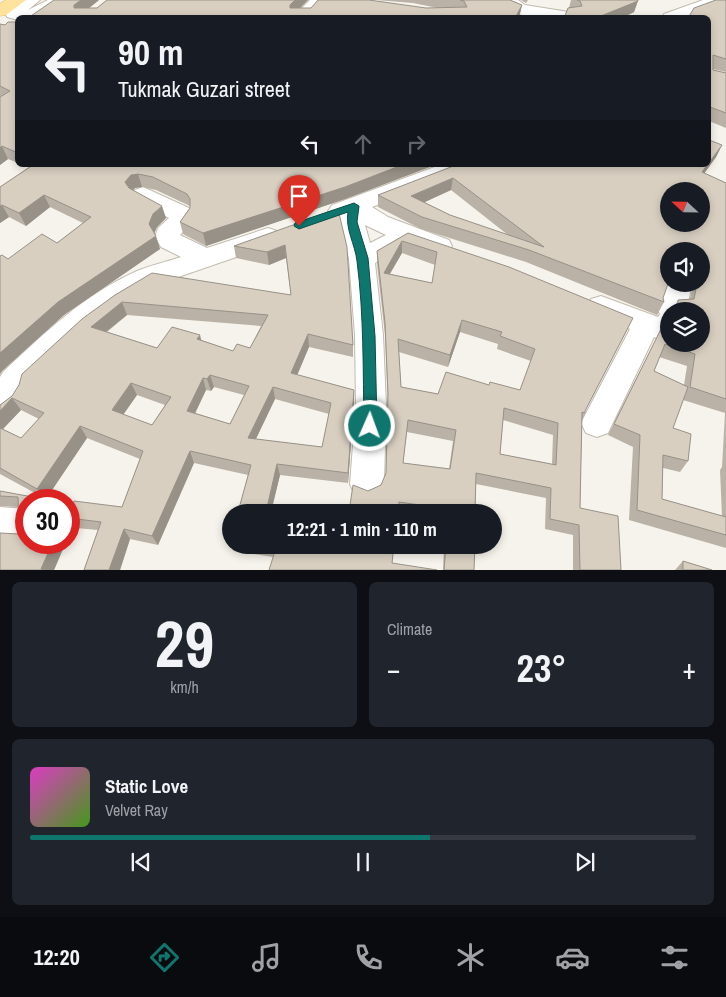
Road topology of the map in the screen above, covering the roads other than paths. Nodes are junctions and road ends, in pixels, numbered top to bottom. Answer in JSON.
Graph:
{"nodes":[{"id":1,"x":18,"y":0,"type":"edge"},
{"id":2,"x":32,"y":0,"type":"edge"},
{"id":3,"x":59,"y":0,"type":"edge"},
{"id":4,"x":319,"y":0,"type":"edge"},
{"id":5,"x":509,"y":0,"type":"edge"},
{"id":6,"x":666,"y":0,"type":"edge"},
{"id":7,"x":718,"y":0,"type":"edge"},
{"id":8,"x":0,"y":11,"type":"edge"},
{"id":9,"x":687,"y":12,"type":"junction"},
{"id":10,"x":303,"y":15,"type":"edge"},
{"id":11,"x":553,"y":15,"type":"edge"},
{"id":12,"x":678,"y":15,"type":"edge"},
{"id":13,"x":456,"y":167,"type":"edge"},
{"id":14,"x":143,"y":195,"type":"edge"},
{"id":15,"x":354,"y":206,"type":"junction"},
{"id":16,"x":317,"y":219,"type":"edge"},
{"id":17,"x":290,"y":229,"type":"edge"},
{"id":18,"x":406,"y":234,"type":"junction"},
{"id":19,"x":461,"y":253,"type":"edge"},
{"id":20,"x":207,"y":258,"type":"junction"},
{"id":21,"x":362,"y":258,"type":"junction"},
{"id":22,"x":580,"y":298,"type":"edge"},
{"id":23,"x":658,"y":323,"type":"edge"},
{"id":24,"x":4,"y":388,"type":"edge"},
{"id":25,"x":597,"y":423,"type":"dead end"},
{"id":26,"x":367,"y":484,"type":"dead end"},
{"id":27,"x":0,"y":524,"type":"edge"},
{"id":28,"x":15,"y":525,"type":"edge"}],
"edges":[{"from":1,"to":8,"type":"main road"},
{"from":2,"to":3,"type":"street"},
{"from":4,"to":10,"type":"street"},
{"from":5,"to":11,"type":"street"},
{"from":6,"to":9,"type":"street"},
{"from":7,"to":9,"type":"street"},
{"from":9,"to":12,"type":"street"},
{"from":13,"to":15,"type":"street"},
{"from":14,"to":20,"type":"street"},
{"from":15,"to":16,"type":"street"},
{"from":15,"to":18,"type":"street"},
{"from":15,"to":21,"type":"street"},
{"from":17,"to":20,"type":"street"},
{"from":18,"to":19,"type":"street"},
{"from":18,"to":21,"type":"street"},
{"from":20,"to":24,"type":"street"},
{"from":21,"to":26,"type":"street"},
{"from":22,"to":23,"type":"street"},
{"from":23,"to":25,"type":"street"},
{"from":27,"to":28,"type":"street"}]}
